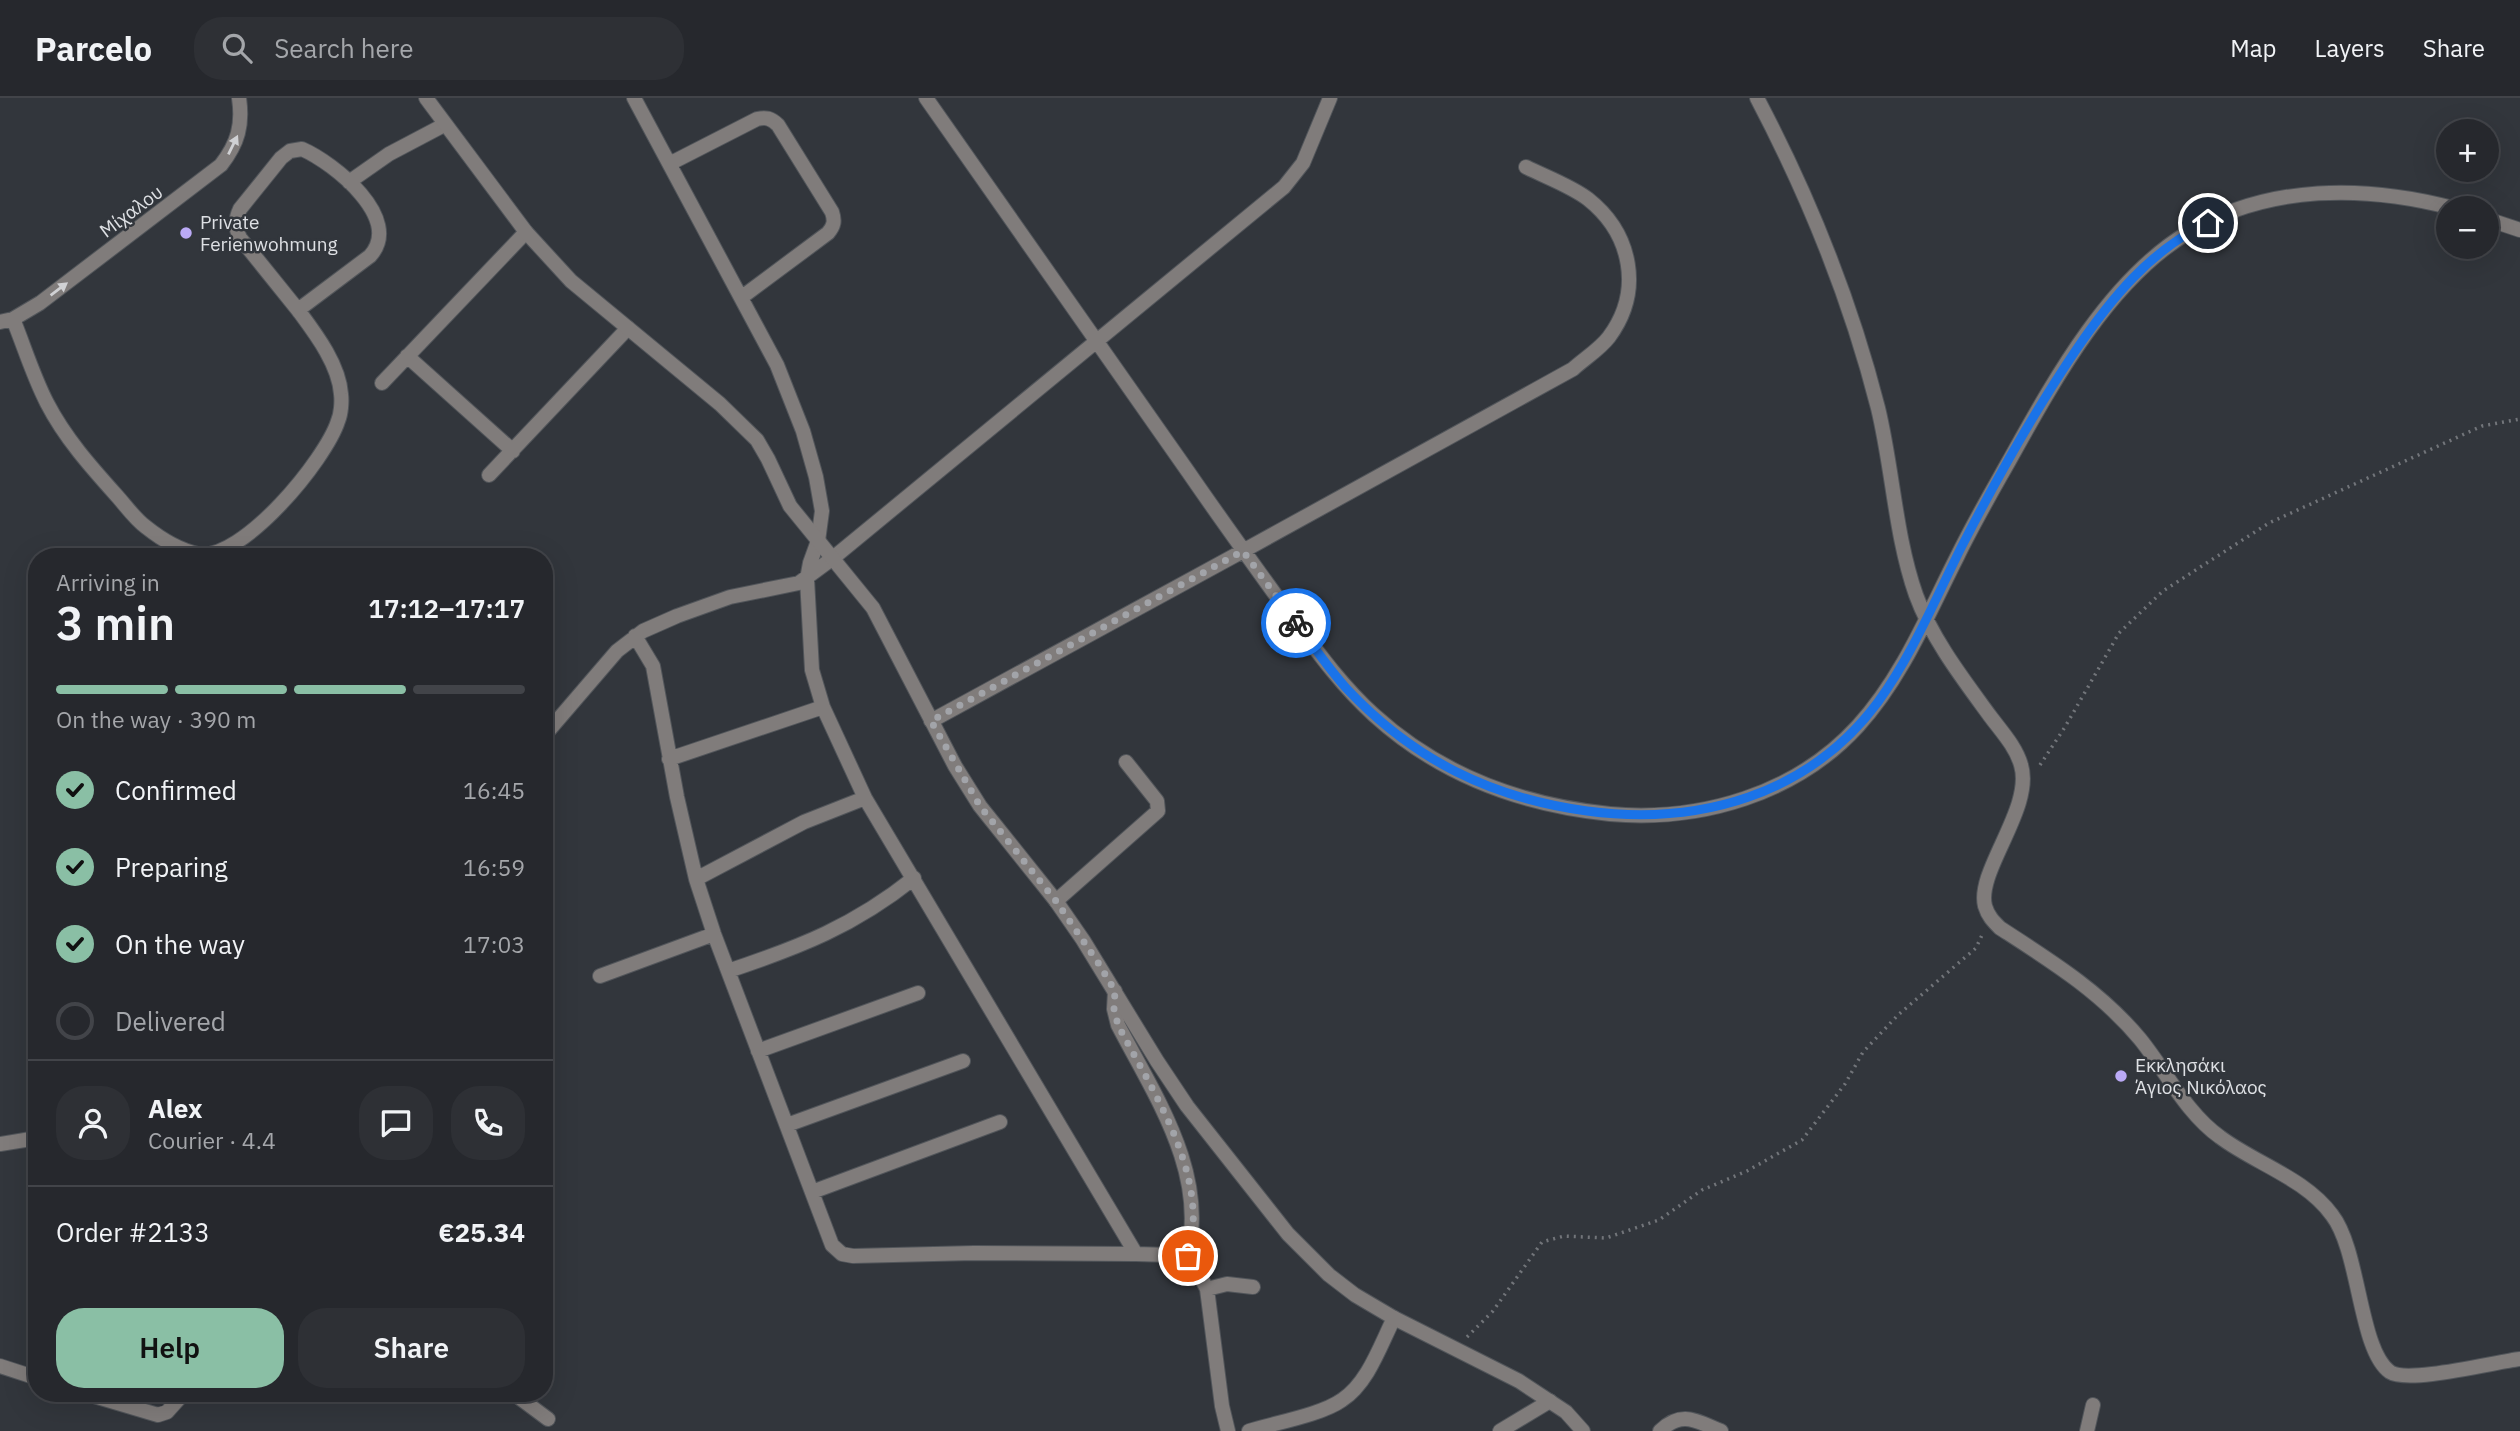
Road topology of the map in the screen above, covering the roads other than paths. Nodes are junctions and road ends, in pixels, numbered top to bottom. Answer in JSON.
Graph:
{"nodes":[{"id":1,"x":239,"y":98,"type":"edge"},
{"id":2,"x":426,"y":98,"type":"edge"},
{"id":3,"x":634,"y":98,"type":"edge"},
{"id":4,"x":926,"y":98,"type":"edge"},
{"id":5,"x":1330,"y":98,"type":"edge"},
{"id":6,"x":1757,"y":98,"type":"edge"},
{"id":7,"x":444,"y":125,"type":"junction"},
{"id":8,"x":671,"y":163,"type":"junction"},
{"id":9,"x":1526,"y":167,"type":"dead end"},
{"id":10,"x":349,"y":182,"type":"junction"},
{"id":11,"x":2436,"y":204,"type":"edge"},
{"id":12,"x":2499,"y":223,"type":"edge"},
{"id":13,"x":2520,"y":230,"type":"edge"},
{"id":14,"x":526,"y":232,"type":"junction"},
{"id":15,"x":741,"y":298,"type":"junction"},
{"id":16,"x":298,"y":310,"type":"junction"},
{"id":17,"x":7,"y":320,"type":"edge"},
{"id":18,"x":628,"y":327,"type":"junction"},
{"id":19,"x":1096,"y":340,"type":"junction"},
{"id":20,"x":407,"y":356,"type":"junction"},
{"id":21,"x":382,"y":383,"type":"dead end"},
{"id":22,"x":513,"y":451,"type":"junction"},
{"id":23,"x":489,"y":475,"type":"dead end"},
{"id":24,"x":818,"y":541,"type":"junction"},
{"id":25,"x":181,"y":548,"type":"edge"},
{"id":26,"x":228,"y":548,"type":"edge"},
{"id":27,"x":1243,"y":551,"type":"junction"},
{"id":28,"x":833,"y":558,"type":"junction"},
{"id":29,"x":807,"y":579,"type":"junction"},
{"id":30,"x":1925,"y":619,"type":"junction"},
{"id":31,"x":635,"y":636,"type":"junction"},
{"id":32,"x":823,"y":707,"type":"junction"},
{"id":33,"x":931,"y":721,"type":"junction"},
{"id":34,"x":553,"y":725,"type":"edge"},
{"id":35,"x":669,"y":759,"type":"junction"},
{"id":36,"x":1126,"y":762,"type":"dead end"},
{"id":37,"x":865,"y":798,"type":"junction"},
{"id":38,"x":914,"y":878,"type":"junction"},
{"id":39,"x":696,"y":879,"type":"junction"},
{"id":40,"x":1056,"y":901,"type":"junction"},
{"id":41,"x":714,"y":934,"type":"junction"},
{"id":42,"x":728,"y":971,"type":"junction"},
{"id":43,"x":600,"y":976,"type":"dead end"},
{"id":44,"x":1115,"y":991,"type":"junction"},
{"id":45,"x":918,"y":993,"type":"dead end"},
{"id":46,"x":758,"y":1051,"type":"junction"},
{"id":47,"x":963,"y":1061,"type":"dead end"},
{"id":48,"x":1000,"y":1122,"type":"dead end"},
{"id":49,"x":787,"y":1125,"type":"junction"},
{"id":50,"x":28,"y":1139,"type":"edge"},
{"id":51,"x":0,"y":1144,"type":"edge"},
{"id":52,"x":812,"y":1192,"type":"junction"},
{"id":53,"x":1136,"y":1254,"type":"junction"},
{"id":54,"x":1186,"y":1261,"type":"junction"},
{"id":55,"x":1252,"y":1287,"type":"dead end"},
{"id":56,"x":1207,"y":1289,"type":"junction"},
{"id":57,"x":1394,"y":1318,"type":"junction"},
{"id":58,"x":2520,"y":1359,"type":"edge"},
{"id":59,"x":0,"y":1366,"type":"edge"},
{"id":60,"x":28,"y":1375,"type":"edge"},
{"id":61,"x":1550,"y":1401,"type":"junction"},
{"id":62,"x":114,"y":1402,"type":"edge"},
{"id":63,"x":176,"y":1402,"type":"edge"},
{"id":64,"x":525,"y":1402,"type":"edge"},
{"id":65,"x":2093,"y":1405,"type":"dead end"},
{"id":66,"x":548,"y":1419,"type":"dead end"},
{"id":67,"x":1228,"y":1431,"type":"edge"},
{"id":68,"x":1249,"y":1431,"type":"edge"},
{"id":69,"x":1500,"y":1431,"type":"edge"},
{"id":70,"x":1583,"y":1431,"type":"edge"},
{"id":71,"x":1660,"y":1431,"type":"edge"},
{"id":72,"x":1721,"y":1431,"type":"edge"},
{"id":73,"x":2087,"y":1431,"type":"edge"}],
"edges":[{"from":17,"to":1,"type":"street","name":"Μίχαλου","one_way":true},
{"from":2,"to":7,"type":"street"},
{"from":3,"to":8,"type":"street"},
{"from":4,"to":19,"type":"street"},
{"from":5,"to":19,"type":"street"},
{"from":6,"to":30,"type":"street"},
{"from":7,"to":10,"type":"street"},
{"from":7,"to":14,"type":"street"},
{"from":8,"to":15,"type":"street"},
{"from":8,"to":15,"type":"street"},
{"from":9,"to":27,"type":"street"},
{"from":10,"to":16,"type":"street"},
{"from":10,"to":16,"type":"street"},
{"from":11,"to":30,"type":"street"},
{"from":12,"to":13,"type":"street"},
{"from":14,"to":18,"type":"street"},
{"from":14,"to":20,"type":"street"},
{"from":15,"to":24,"type":"street"},
{"from":16,"to":26,"type":"street"},
{"from":17,"to":25,"type":"street"},
{"from":18,"to":22,"type":"street"},
{"from":18,"to":24,"type":"street"},
{"from":19,"to":27,"type":"street"},
{"from":19,"to":28,"type":"street"},
{"from":20,"to":21,"type":"street"},
{"from":20,"to":22,"type":"street"},
{"from":22,"to":23,"type":"street"},
{"from":24,"to":28,"type":"street"},
{"from":24,"to":29,"type":"street"},
{"from":27,"to":30,"type":"street"},
{"from":27,"to":33,"type":"street"},
{"from":28,"to":29,"type":"street"},
{"from":28,"to":33,"type":"street"},
{"from":29,"to":31,"type":"street"},
{"from":29,"to":32,"type":"street"},
{"from":30,"to":58,"type":"street"},
{"from":31,"to":34,"type":"street"},
{"from":31,"to":35,"type":"street"},
{"from":32,"to":35,"type":"street"},
{"from":32,"to":37,"type":"street"},
{"from":33,"to":40,"type":"street"},
{"from":35,"to":39,"type":"street"},
{"from":36,"to":40,"type":"street"},
{"from":37,"to":38,"type":"street"},
{"from":37,"to":39,"type":"street"},
{"from":38,"to":42,"type":"street"},
{"from":38,"to":53,"type":"street"},
{"from":39,"to":41,"type":"street"},
{"from":40,"to":44,"type":"street"},
{"from":41,"to":42,"type":"street"},
{"from":41,"to":43,"type":"street"},
{"from":42,"to":46,"type":"street"},
{"from":44,"to":54,"type":"street"},
{"from":44,"to":57,"type":"street"},
{"from":45,"to":46,"type":"street"},
{"from":46,"to":49,"type":"street"},
{"from":47,"to":49,"type":"street"},
{"from":48,"to":52,"type":"street"},
{"from":49,"to":52,"type":"street"},
{"from":50,"to":51,"type":"street"},
{"from":52,"to":53,"type":"street"},
{"from":53,"to":54,"type":"street"},
{"from":54,"to":56,"type":"street"},
{"from":55,"to":56,"type":"street"},
{"from":56,"to":67,"type":"street"},
{"from":57,"to":61,"type":"street"},
{"from":57,"to":68,"type":"street"},
{"from":59,"to":60,"type":"street"},
{"from":61,"to":69,"type":"street"},
{"from":61,"to":70,"type":"street"},
{"from":62,"to":63,"type":"street"},
{"from":64,"to":66,"type":"street"},
{"from":65,"to":73,"type":"street"},
{"from":71,"to":72,"type":"street"}]}
